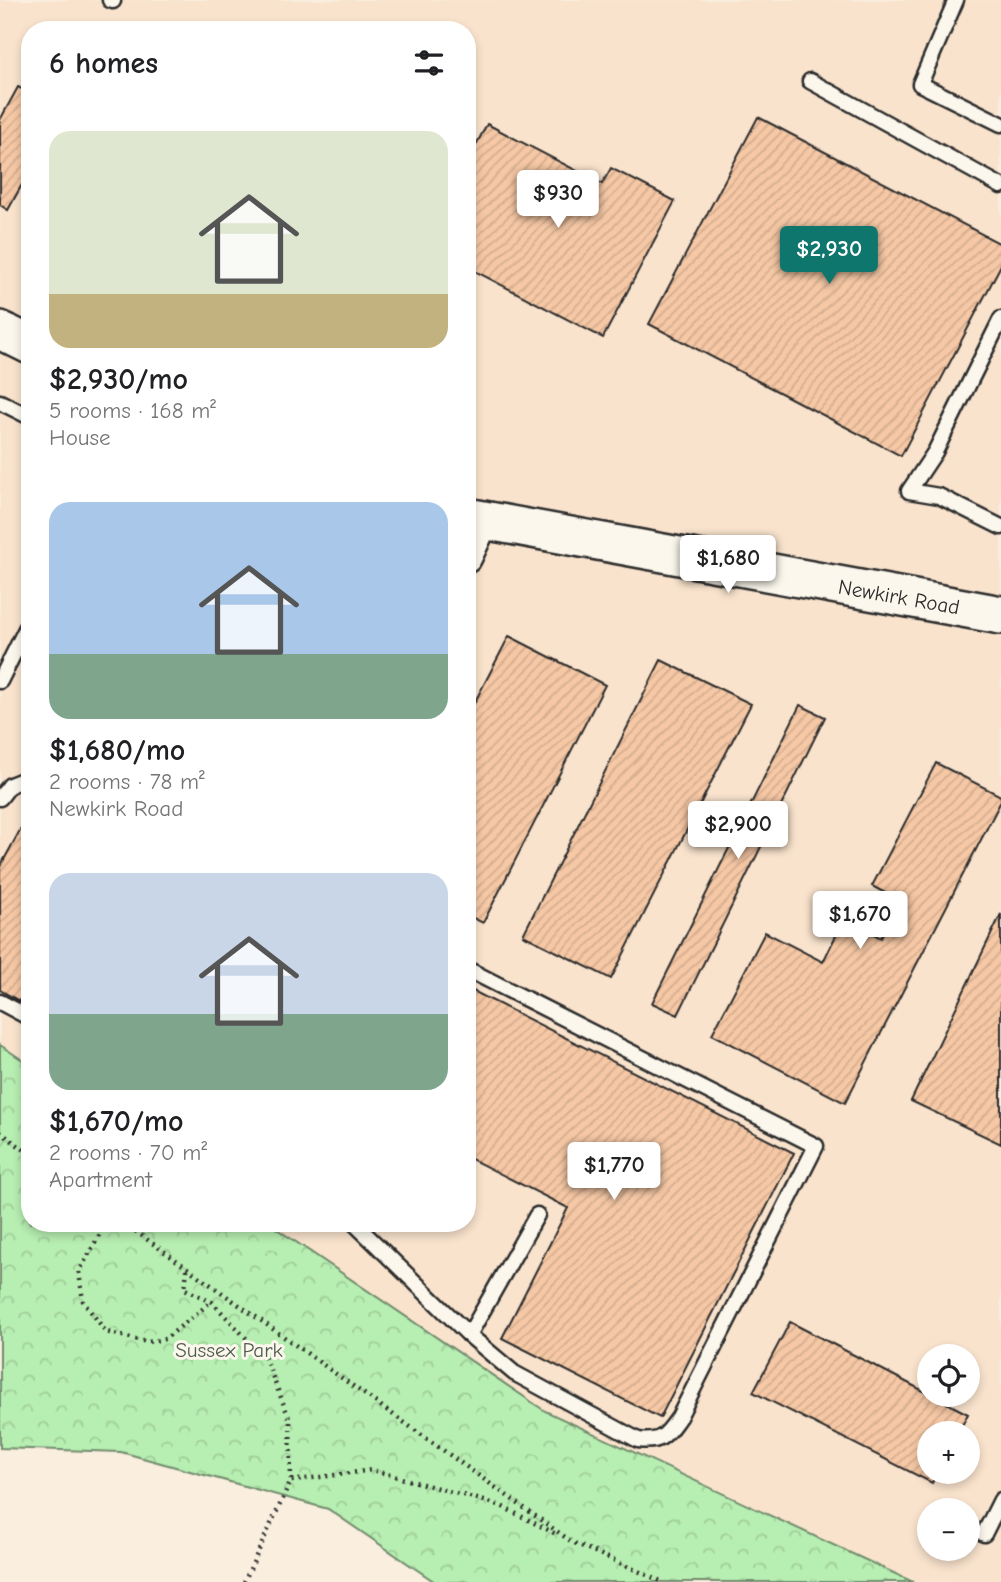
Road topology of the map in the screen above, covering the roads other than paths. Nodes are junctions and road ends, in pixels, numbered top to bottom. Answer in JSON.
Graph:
{"nodes":[{"id":1,"x":956,"y":0,"type":"edge"},
{"id":2,"x":810,"y":81,"type":"dead end"},
{"id":3,"x":1001,"y":124,"type":"edge"},
{"id":4,"x":1001,"y":186,"type":"edge"},
{"id":5,"x":1001,"y":319,"type":"edge"},
{"id":6,"x":0,"y":330,"type":"edge"},
{"id":7,"x":21,"y":340,"type":"edge"},
{"id":8,"x":0,"y":402,"type":"edge"},
{"id":9,"x":21,"y":412,"type":"edge"},
{"id":10,"x":476,"y":519,"type":"edge"},
{"id":11,"x":1001,"y":527,"type":"edge"},
{"id":12,"x":1001,"y":615,"type":"edge"},
{"id":13,"x":21,"y":639,"type":"edge"},
{"id":14,"x":0,"y":681,"type":"edge"},
{"id":15,"x":21,"y":781,"type":"edge"},
{"id":16,"x":0,"y":798,"type":"edge"},
{"id":17,"x":476,"y":973,"type":"edge"},
{"id":18,"x":0,"y":1002,"type":"edge"},
{"id":19,"x":21,"y":1013,"type":"edge"},
{"id":20,"x":537,"y":1215,"type":"dead end"},
{"id":21,"x":363,"y":1232,"type":"edge"},
{"id":22,"x":469,"y":1335,"type":"junction"},
{"id":23,"x":1001,"y":1500,"type":"edge"},
{"id":24,"x":984,"y":1534,"type":"dead end"}],
"edges":[{"from":1,"to":3,"type":"lane"},
{"from":2,"to":4,"type":"lane"},
{"from":5,"to":11,"type":"lane"},
{"from":6,"to":7,"type":"street"},
{"from":8,"to":9,"type":"lane"},
{"from":10,"to":12,"type":"street","name":"Newkirk Road"},
{"from":13,"to":14,"type":"lane"},
{"from":15,"to":16,"type":"lane"},
{"from":17,"to":22,"type":"lane"},
{"from":18,"to":19,"type":"lane"},
{"from":20,"to":22,"type":"lane"},
{"from":21,"to":22,"type":"lane"},
{"from":23,"to":24,"type":"lane"}]}
